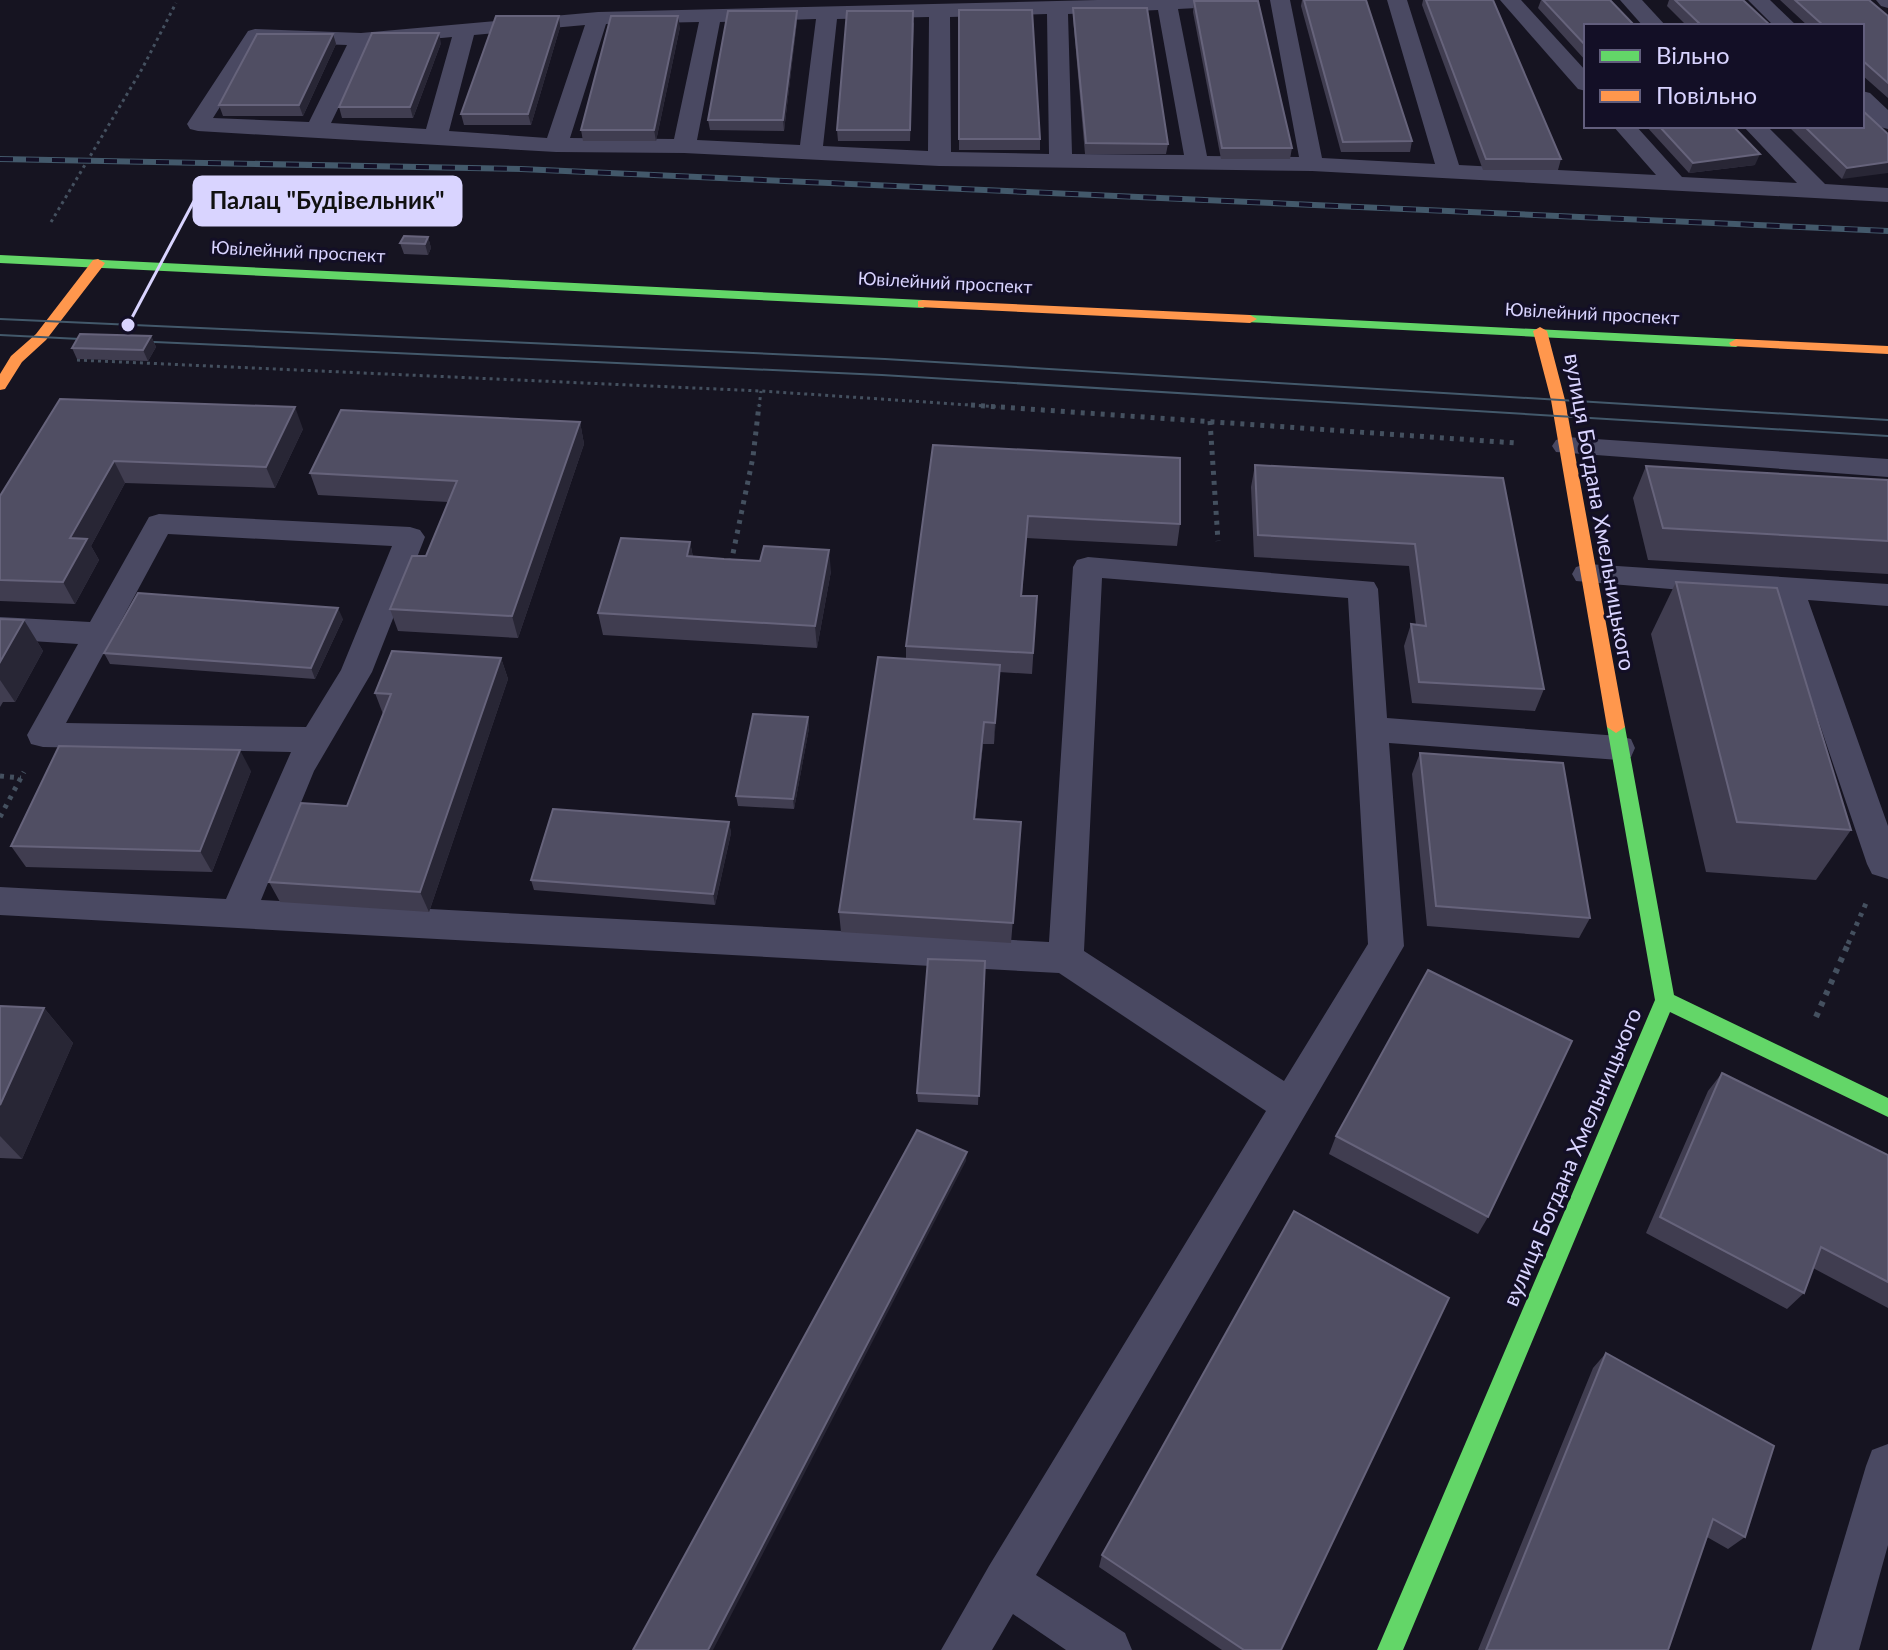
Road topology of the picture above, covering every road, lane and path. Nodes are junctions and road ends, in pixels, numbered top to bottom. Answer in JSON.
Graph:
{"nodes":[{"id":1,"x":1235,"y":0,"type":"edge"},
{"id":2,"x":1280,"y":0,"type":"edge"},
{"id":3,"x":1397,"y":0,"type":"edge"},
{"id":4,"x":1510,"y":0,"type":"edge"},
{"id":5,"x":1630,"y":0,"type":"edge"},
{"id":6,"x":1758,"y":0,"type":"edge"},
{"id":7,"x":176,"y":3,"type":"dead end"},
{"id":8,"x":1167,"y":4,"type":"junction"},
{"id":9,"x":1057,"y":8,"type":"junction"},
{"id":10,"x":940,"y":9,"type":"junction"},
{"id":11,"x":828,"y":11,"type":"junction"},
{"id":12,"x":711,"y":16,"type":"junction"},
{"id":13,"x":598,"y":18,"type":"junction"},
{"id":14,"x":1653,"y":24,"type":"edge"},
{"id":15,"x":1784,"y":24,"type":"edge"},
{"id":16,"x":465,"y":28,"type":"junction"},
{"id":17,"x":361,"y":39,"type":"junction"},
{"id":18,"x":1584,"y":82,"type":"edge"},
{"id":19,"x":1864,"y":100,"type":"edge"},
{"id":20,"x":1888,"y":122,"type":"edge"},
{"id":21,"x":1626,"y":128,"type":"edge"},
{"id":22,"x":1756,"y":128,"type":"edge"},
{"id":23,"x":317,"y":129,"type":"junction"},
{"id":24,"x":436,"y":136,"type":"junction"},
{"id":25,"x":556,"y":145,"type":"junction"},
{"id":26,"x":684,"y":146,"type":"junction"},
{"id":27,"x":811,"y":151,"type":"junction"},
{"id":28,"x":939,"y":159,"type":"junction"},
{"id":29,"x":1061,"y":161,"type":"junction"},
{"id":30,"x":1197,"y":162,"type":"junction"},
{"id":31,"x":1312,"y":164,"type":"junction"},
{"id":32,"x":1450,"y":173,"type":"junction"},
{"id":33,"x":1676,"y":184,"type":"junction"},
{"id":34,"x":1817,"y":190,"type":"junction"},
{"id":35,"x":1888,"y":195,"type":"edge"},
{"id":36,"x":0,"y":259,"type":"edge"},
{"id":37,"x":27,"y":260,"type":"junction"},
{"id":38,"x":98,"y":263,"type":"junction"},
{"id":39,"x":1540,"y":331,"type":"junction"},
{"id":40,"x":1888,"y":350,"type":"edge"},
{"id":41,"x":16,"y":359,"type":"junction"},
{"id":42,"x":0,"y":386,"type":"edge"},
{"id":43,"x":761,"y":391,"type":"junction"},
{"id":44,"x":1210,"y":421,"type":"junction"},
{"id":45,"x":1566,"y":446,"type":"junction"},
{"id":46,"x":1888,"y":468,"type":"edge"},
{"id":47,"x":731,"y":565,"type":"edge"},
{"id":48,"x":1587,"y":574,"type":"junction"},
{"id":49,"x":1221,"y":578,"type":"junction"},
{"id":50,"x":1789,"y":589,"type":"junction"},
{"id":51,"x":1888,"y":595,"type":"edge"},
{"id":52,"x":0,"y":628,"type":"edge"},
{"id":53,"x":99,"y":634,"type":"junction"},
{"id":54,"x":1372,"y":729,"type":"junction"},
{"id":55,"x":43,"y":735,"type":"junction"},
{"id":56,"x":318,"y":740,"type":"junction"},
{"id":57,"x":1619,"y":748,"type":"junction"},
{"id":58,"x":0,"y":776,"type":"edge"},
{"id":59,"x":21,"y":778,"type":"junction"},
{"id":60,"x":0,"y":817,"type":"edge"},
{"id":61,"x":1886,"y":865,"type":"edge"},
{"id":62,"x":0,"y":901,"type":"edge"},
{"id":63,"x":238,"y":913,"type":"junction"},
{"id":64,"x":1066,"y":958,"type":"junction"},
{"id":65,"x":1665,"y":1000,"type":"junction"},
{"id":66,"x":1796,"y":1063,"type":"junction"},
{"id":67,"x":1290,"y":1106,"type":"junction"},
{"id":68,"x":1888,"y":1108,"type":"edge"},
{"id":69,"x":1888,"y":1466,"type":"edge"},
{"id":70,"x":1005,"y":1582,"type":"junction"},
{"id":71,"x":965,"y":1650,"type":"edge"},
{"id":72,"x":1108,"y":1650,"type":"edge"},
{"id":73,"x":1390,"y":1650,"type":"edge"},
{"id":74,"x":1835,"y":1650,"type":"edge"}],
"edges":[{"from":1,"to":8,"type":"lane"},
{"from":2,"to":31,"type":"lane"},
{"from":3,"to":32,"type":"lane"},
{"from":4,"to":18,"type":"lane"},
{"from":5,"to":14,"type":"lane"},
{"from":6,"to":15,"type":"lane"},
{"from":7,"to":37,"type":"path"},
{"from":8,"to":9,"type":"lane"},
{"from":8,"to":30,"type":"lane"},
{"from":9,"to":10,"type":"lane"},
{"from":9,"to":29,"type":"lane"},
{"from":10,"to":11,"type":"lane"},
{"from":10,"to":28,"type":"lane"},
{"from":11,"to":12,"type":"lane"},
{"from":11,"to":27,"type":"lane"},
{"from":12,"to":13,"type":"lane"},
{"from":12,"to":26,"type":"lane"},
{"from":13,"to":16,"type":"lane"},
{"from":13,"to":25,"type":"lane"},
{"from":16,"to":17,"type":"lane"},
{"from":16,"to":24,"type":"lane"},
{"from":17,"to":23,"type":"lane"},
{"from":17,"to":23,"type":"lane"},
{"from":19,"to":20,"type":"lane"},
{"from":21,"to":33,"type":"lane"},
{"from":22,"to":34,"type":"lane"},
{"from":23,"to":24,"type":"lane"},
{"from":24,"to":25,"type":"lane"},
{"from":25,"to":26,"type":"lane"},
{"from":26,"to":27,"type":"lane"},
{"from":27,"to":28,"type":"lane"},
{"from":28,"to":29,"type":"lane"},
{"from":29,"to":30,"type":"lane"},
{"from":30,"to":31,"type":"lane"},
{"from":31,"to":32,"type":"lane"},
{"from":32,"to":33,"type":"lane"},
{"from":33,"to":34,"type":"lane"},
{"from":34,"to":35,"type":"lane"},
{"from":36,"to":37,"type":"main road","name":"Ювілейний проспект"},
{"from":37,"to":38,"type":"main road","name":"Ювілейний проспект"},
{"from":38,"to":39,"type":"main road","name":"Ювілейний проспект"},
{"from":38,"to":41,"type":"main road"},
{"from":39,"to":40,"type":"main road","name":"Ювілейний проспект"},
{"from":39,"to":45,"type":"main road","name":"вулиця Богдана Хмельницького"},
{"from":41,"to":42,"type":"main road"},
{"from":41,"to":43,"type":"path"},
{"from":43,"to":44,"type":"path"},
{"from":43,"to":47,"type":"path"},
{"from":44,"to":45,"type":"path"},
{"from":44,"to":49,"type":"path"},
{"from":45,"to":46,"type":"lane"},
{"from":45,"to":48,"type":"main road","name":"вулиця Богдана Хмельницького"},
{"from":48,"to":50,"type":"lane"},
{"from":48,"to":57,"type":"main road","name":"вулиця Богдана Хмельницького"},
{"from":49,"to":54,"type":"lane"},
{"from":49,"to":64,"type":"lane"},
{"from":50,"to":51,"type":"lane"},
{"from":50,"to":61,"type":"lane"},
{"from":52,"to":53,"type":"lane"},
{"from":53,"to":55,"type":"lane"},
{"from":53,"to":56,"type":"lane"},
{"from":54,"to":57,"type":"lane"},
{"from":54,"to":67,"type":"lane"},
{"from":55,"to":56,"type":"lane"},
{"from":55,"to":59,"type":"path"},
{"from":56,"to":63,"type":"lane"},
{"from":57,"to":65,"type":"main road","name":"вулиця Богдана Хмельницького"},
{"from":58,"to":59,"type":"path"},
{"from":59,"to":60,"type":"path"},
{"from":61,"to":66,"type":"path"},
{"from":62,"to":63,"type":"lane"},
{"from":63,"to":64,"type":"lane"},
{"from":64,"to":67,"type":"lane"},
{"from":65,"to":66,"type":"main road"},
{"from":65,"to":73,"type":"main road","name":"вулиця Богдана Хмельницького"},
{"from":66,"to":68,"type":"main road"},
{"from":67,"to":70,"type":"lane"},
{"from":69,"to":74,"type":"lane"},
{"from":70,"to":71,"type":"lane"},
{"from":70,"to":72,"type":"lane"}]}
